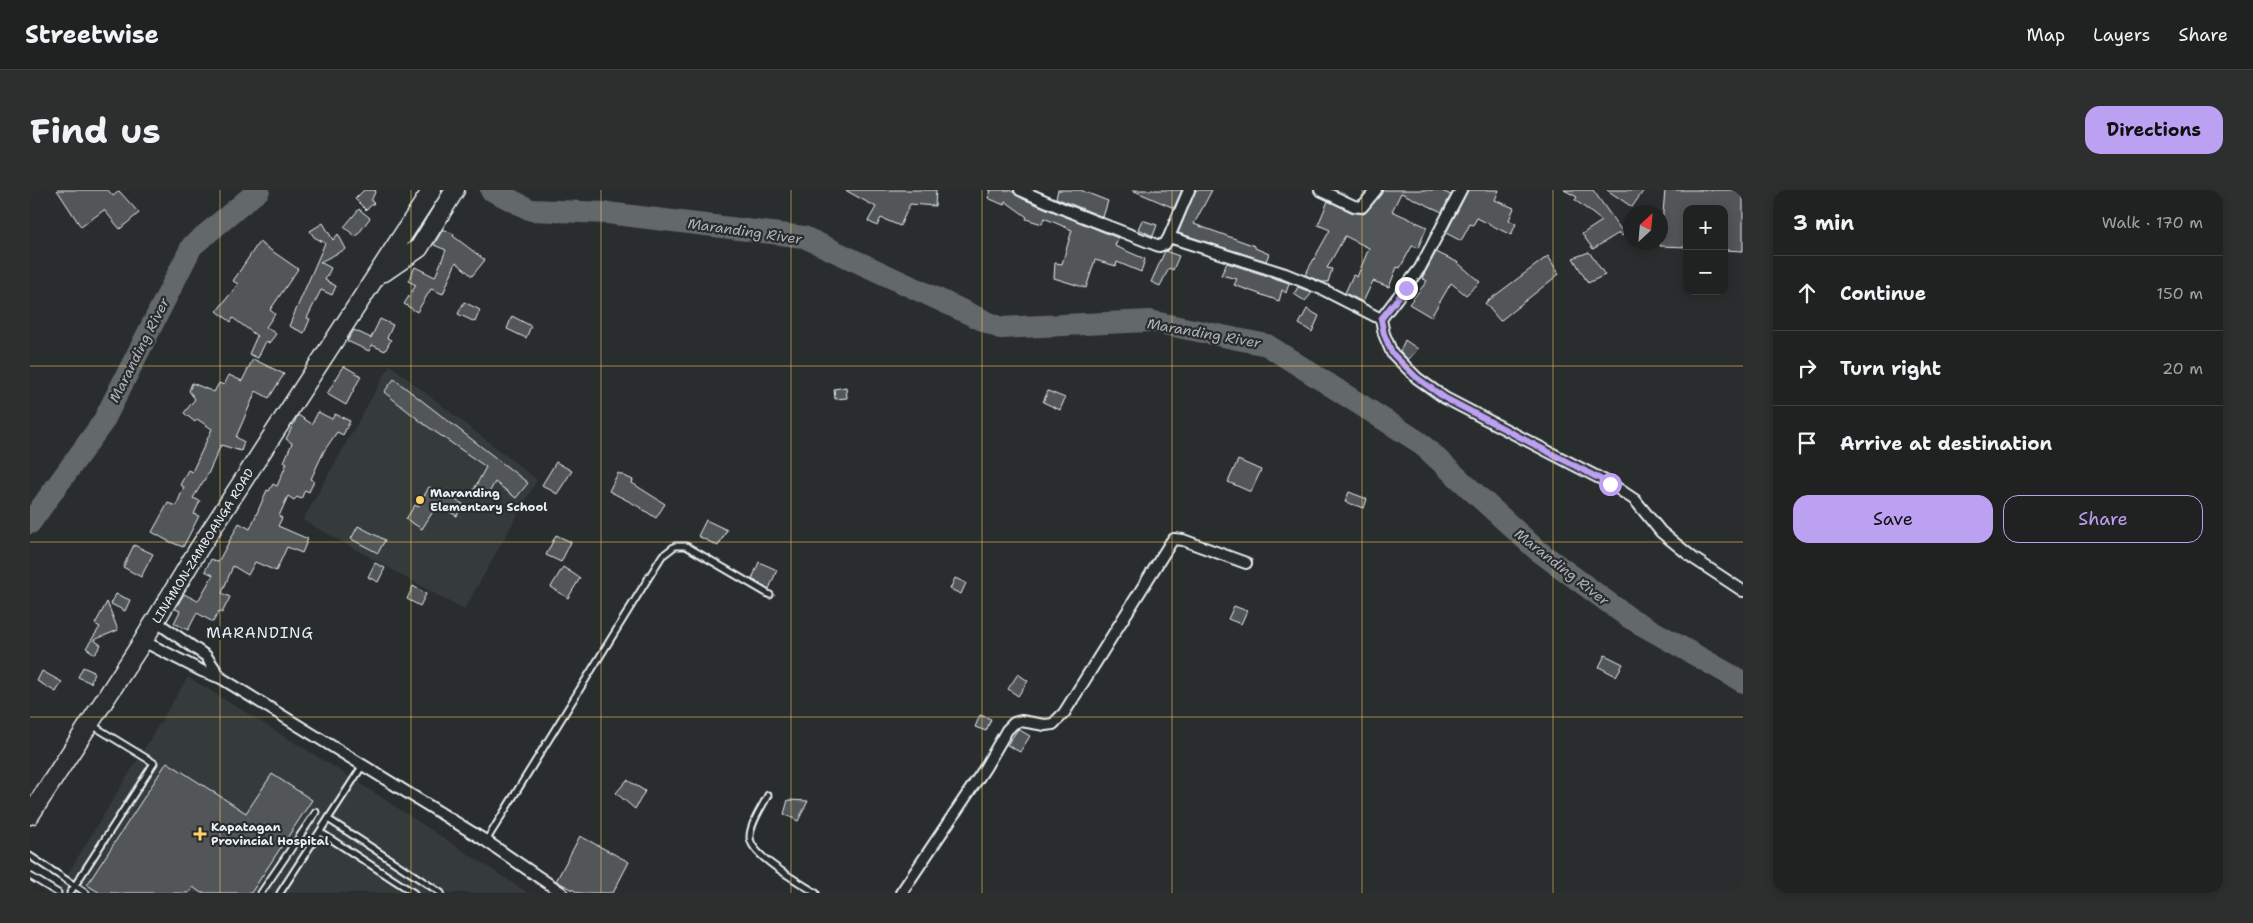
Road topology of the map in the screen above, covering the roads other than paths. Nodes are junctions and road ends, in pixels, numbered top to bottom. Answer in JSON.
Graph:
{"nodes":[{"id":1,"x":432,"y":190,"type":"edge"},
{"id":2,"x":455,"y":190,"type":"edge"},
{"id":3,"x":1020,"y":190,"type":"edge"},
{"id":4,"x":1190,"y":190,"type":"edge"},
{"id":5,"x":1320,"y":190,"type":"edge"},
{"id":6,"x":1376,"y":190,"type":"edge"},
{"id":7,"x":1461,"y":190,"type":"edge"},
{"id":8,"x":1169,"y":237,"type":"junction"},
{"id":9,"x":378,"y":277,"type":"junction"},
{"id":10,"x":1381,"y":319,"type":"junction"},
{"id":11,"x":1246,"y":563,"type":"dead end"},
{"id":12,"x":1743,"y":591,"type":"edge"},
{"id":13,"x":770,"y":595,"type":"dead end"},
{"id":14,"x":155,"y":622,"type":"junction"},
{"id":15,"x":143,"y":641,"type":"junction"},
{"id":16,"x":221,"y":678,"type":"junction"},
{"id":17,"x":89,"y":723,"type":"junction"},
{"id":18,"x":363,"y":765,"type":"junction"},
{"id":19,"x":768,"y":795,"type":"dead end"},
{"id":20,"x":316,"y":812,"type":"dead end"},
{"id":21,"x":30,"y":815,"type":"edge"},
{"id":22,"x":328,"y":819,"type":"junction"},
{"id":23,"x":320,"y":832,"type":"junction"},
{"id":24,"x":486,"y":841,"type":"junction"},
{"id":25,"x":30,"y":856,"type":"edge"},
{"id":26,"x":30,"y":876,"type":"edge"},
{"id":27,"x":75,"y":886,"type":"junction"},
{"id":28,"x":58,"y":893,"type":"edge"},
{"id":29,"x":70,"y":893,"type":"edge"},
{"id":30,"x":86,"y":893,"type":"edge"},
{"id":31,"x":261,"y":893,"type":"edge"},
{"id":32,"x":280,"y":893,"type":"edge"},
{"id":33,"x":414,"y":893,"type":"edge"},
{"id":34,"x":441,"y":893,"type":"edge"},
{"id":35,"x":562,"y":893,"type":"edge"},
{"id":36,"x":816,"y":893,"type":"edge"},
{"id":37,"x":901,"y":893,"type":"edge"}],
"edges":[{"from":1,"to":9,"type":"highway","name":"LINAMON-ZAMBOANGA ROAD"},
{"from":2,"to":9,"type":"highway","name":"LINAMON-ZAMBOANGA ROAD"},
{"from":3,"to":8,"type":"street"},
{"from":4,"to":8,"type":"street"},
{"from":5,"to":6,"type":"street"},
{"from":7,"to":10,"type":"street"},
{"from":8,"to":10,"type":"street"},
{"from":9,"to":14,"type":"highway","name":"LINAMON-ZAMBOANGA ROAD"},
{"from":10,"to":12,"type":"street"},
{"from":11,"to":37,"type":"street"},
{"from":13,"to":24,"type":"lane"},
{"from":14,"to":15,"type":"highway","name":"LINAMON-ZAMBOANGA ROAD"},
{"from":14,"to":16,"type":"street"},
{"from":15,"to":16,"type":"street"},
{"from":15,"to":17,"type":"highway","name":"LINAMON-ZAMBOANGA ROAD"},
{"from":16,"to":18,"type":"street"},
{"from":17,"to":21,"type":"highway","name":"LINAMON-ZAMBOANGA ROAD"},
{"from":17,"to":27,"type":"lane"},
{"from":18,"to":22,"type":"lane"},
{"from":18,"to":24,"type":"street"},
{"from":19,"to":36,"type":"lane"},
{"from":20,"to":31,"type":"lane"},
{"from":22,"to":23,"type":"lane"},
{"from":22,"to":34,"type":"lane"},
{"from":23,"to":32,"type":"lane"},
{"from":23,"to":33,"type":"lane"},
{"from":24,"to":35,"type":"street"},
{"from":25,"to":27,"type":"lane"},
{"from":26,"to":28,"type":"lane"},
{"from":27,"to":29,"type":"lane"},
{"from":27,"to":30,"type":"lane"}]}
